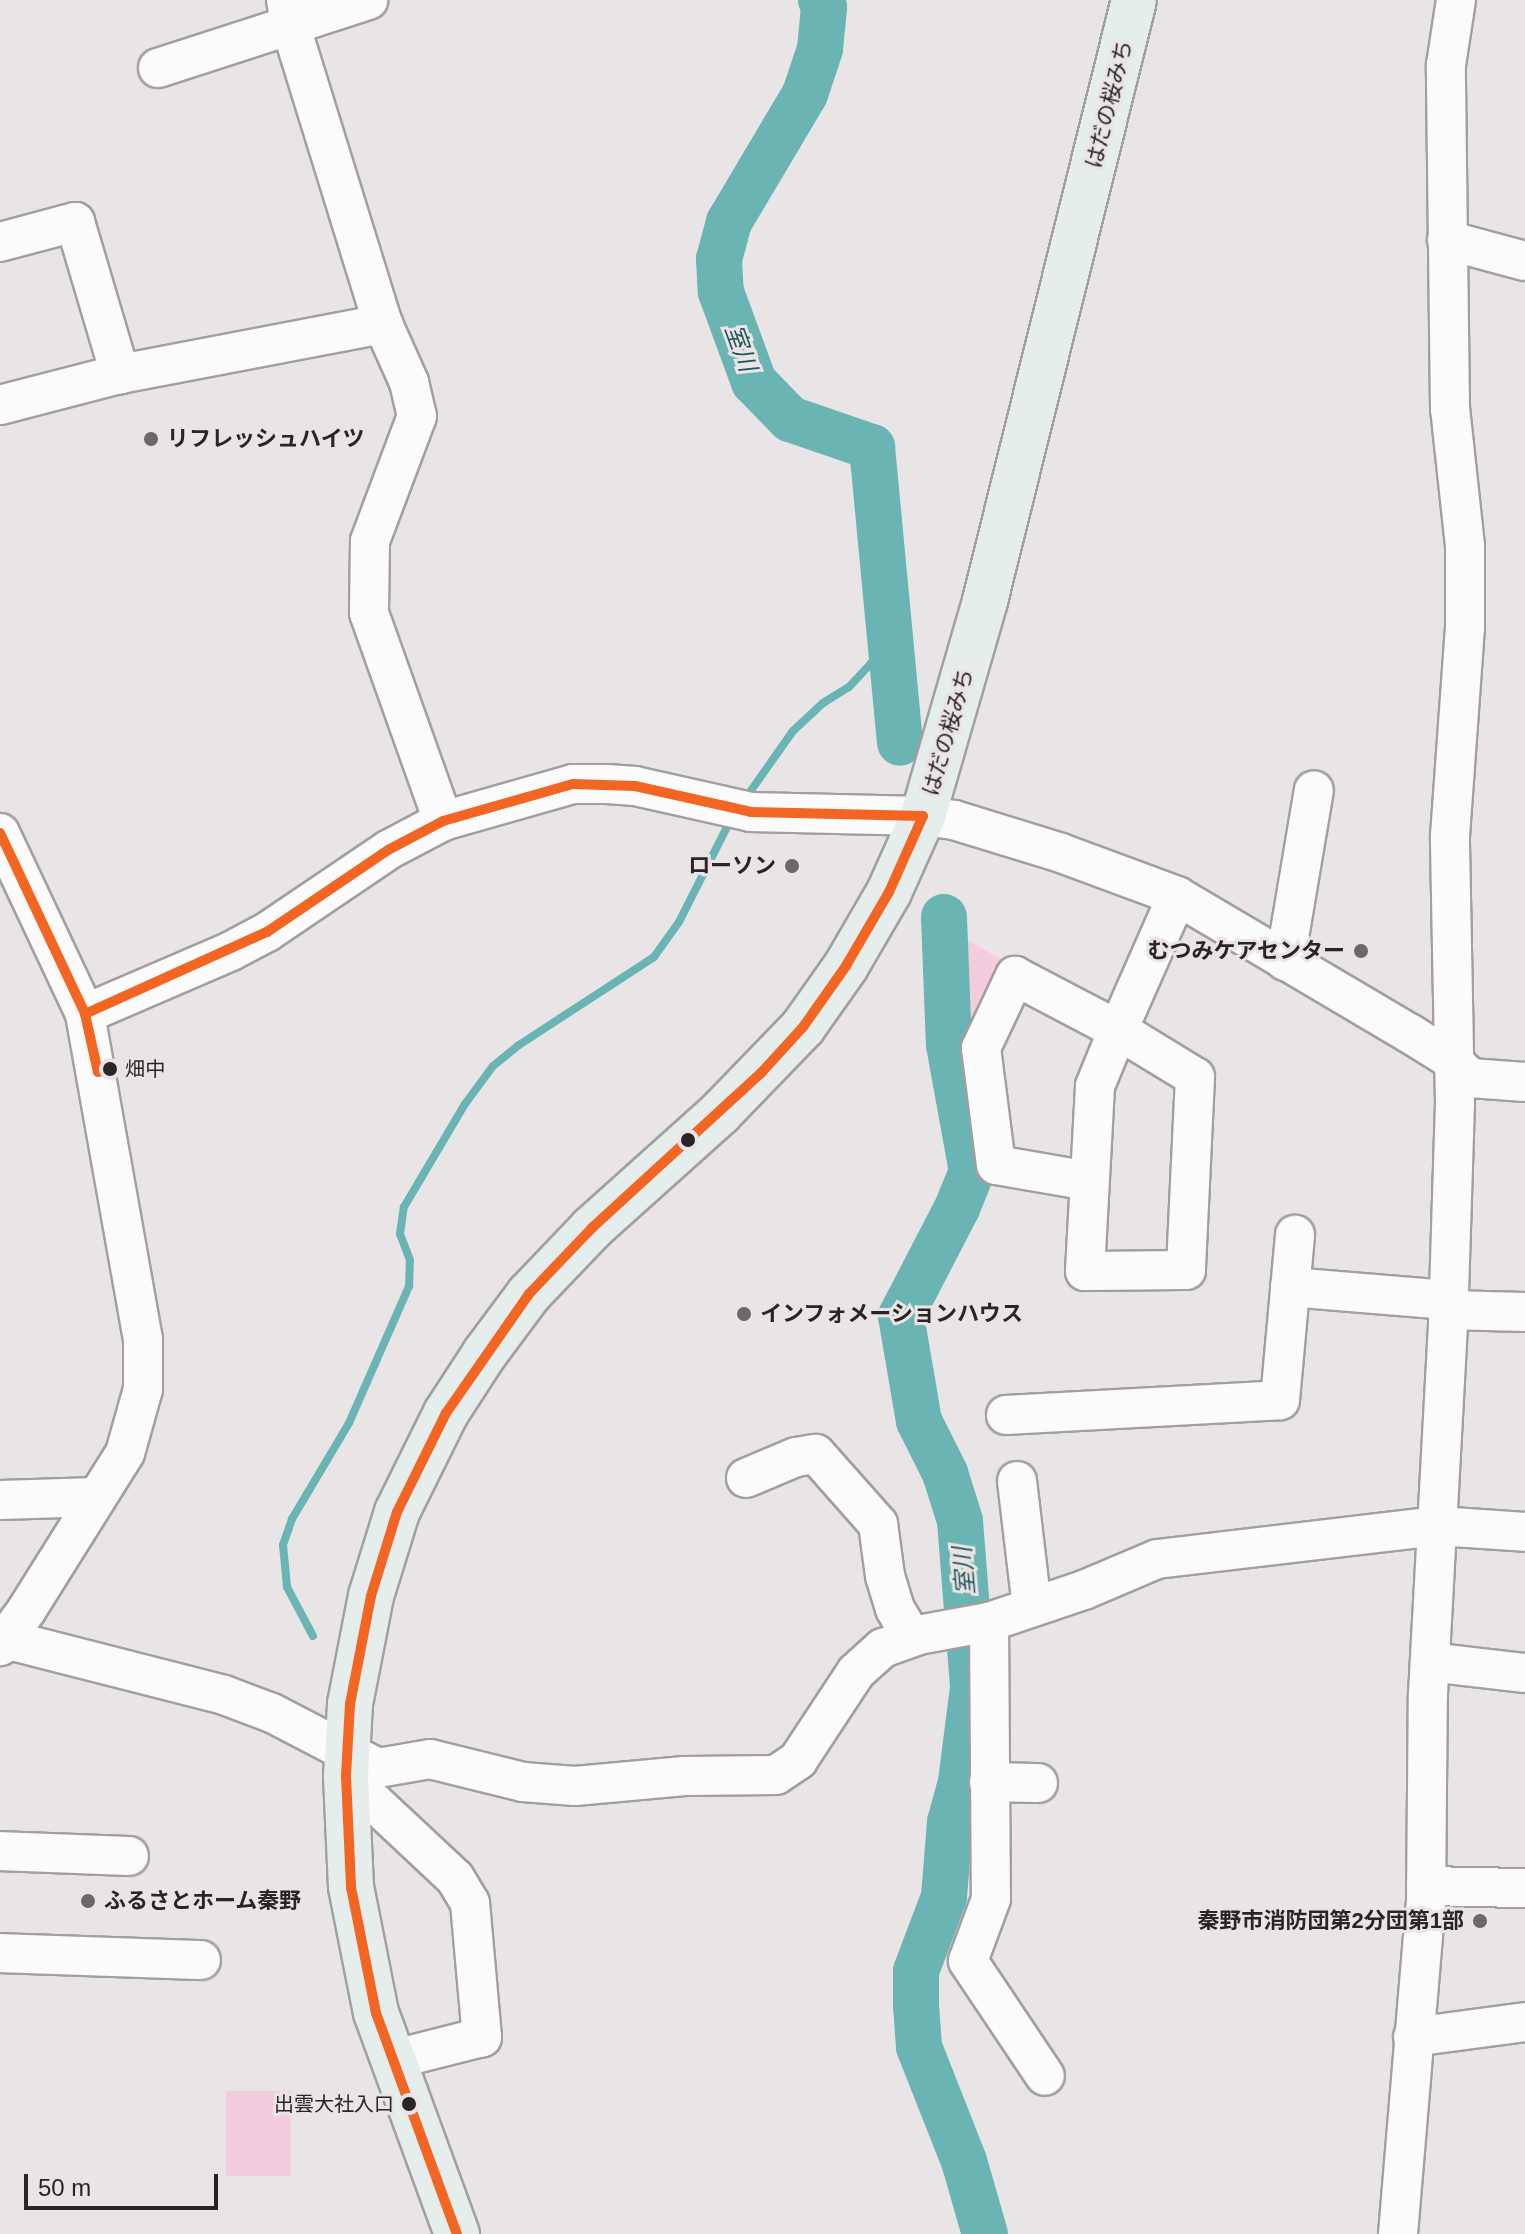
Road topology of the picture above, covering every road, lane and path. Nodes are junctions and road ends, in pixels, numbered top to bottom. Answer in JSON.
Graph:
{"nodes":[{"id":1,"x":368,"y":0,"type":"edge"},
{"id":2,"x":1134,"y":0,"type":"edge"},
{"id":3,"x":1456,"y":0,"type":"edge"},
{"id":4,"x":288,"y":13,"type":"edge"},
{"id":5,"x":158,"y":68,"type":"dead end"},
{"id":6,"x":1447,"y":240,"type":"junction"},
{"id":7,"x":0,"y":242,"type":"edge"},
{"id":8,"x":1525,"y":261,"type":"edge"},
{"id":9,"x":383,"y":324,"type":"junction"},
{"id":10,"x":120,"y":374,"type":"junction"},
{"id":11,"x":0,"y":405,"type":"edge"},
{"id":12,"x":1323,"y":806,"type":"dead end"},
{"id":13,"x":923,"y":816,"type":"junction"},
{"id":14,"x":443,"y":821,"type":"junction"},
{"id":15,"x":4,"y":850,"type":"edge"},
{"id":16,"x":1177,"y":896,"type":"junction"},
{"id":17,"x":1285,"y":961,"type":"junction"},
{"id":18,"x":85,"y":1014,"type":"junction"},
{"id":19,"x":1118,"y":1030,"type":"junction"},
{"id":20,"x":1451,"y":1059,"type":"junction"},
{"id":21,"x":1525,"y":1082,"type":"edge"},
{"id":22,"x":1089,"y":1181,"type":"junction"},
{"id":23,"x":1295,"y":1235,"type":"dead end"},
{"id":24,"x":1290,"y":1287,"type":"junction"},
{"id":25,"x":1448,"y":1305,"type":"junction"},
{"id":26,"x":1525,"y":1312,"type":"edge"},
{"id":27,"x":1006,"y":1415,"type":"dead end"},
{"id":28,"x":746,"y":1478,"type":"dead end"},
{"id":29,"x":1017,"y":1481,"type":"dead end"},
{"id":30,"x":97,"y":1497,"type":"junction"},
{"id":31,"x":0,"y":1500,"type":"edge"},
{"id":32,"x":1438,"y":1526,"type":"junction"},
{"id":33,"x":1525,"y":1532,"type":"edge"},
{"id":34,"x":1032,"y":1606,"type":"junction"},
{"id":35,"x":974,"y":1625,"type":"junction"},
{"id":36,"x":912,"y":1637,"type":"junction"},
{"id":37,"x":3,"y":1642,"type":"edge"},
{"id":38,"x":1430,"y":1662,"type":"junction"},
{"id":39,"x":1525,"y":1673,"type":"edge"},
{"id":40,"x":346,"y":1765,"type":"junction"},
{"id":41,"x":989,"y":1782,"type":"junction"},
{"id":42,"x":1038,"y":1783,"type":"dead end"},
{"id":43,"x":0,"y":1851,"type":"edge"},
{"id":44,"x":129,"y":1856,"type":"dead end"},
{"id":45,"x":1426,"y":1886,"type":"junction"},
{"id":46,"x":1525,"y":1888,"type":"edge"},
{"id":47,"x":0,"y":1953,"type":"edge"},
{"id":48,"x":201,"y":1960,"type":"dead end"},
{"id":49,"x":1525,"y":2022,"type":"edge"},
{"id":50,"x":1413,"y":2037,"type":"junction"},
{"id":51,"x":391,"y":2060,"type":"junction"},
{"id":52,"x":1045,"y":2076,"type":"dead end"},
{"id":53,"x":457,"y":2234,"type":"edge"},
{"id":54,"x":1398,"y":2234,"type":"edge"}],
"edges":[{"from":1,"to":4,"type":"street"},
{"from":2,"to":13,"type":"main road","name":"はだの桜みち"},
{"from":3,"to":6,"type":"street"},
{"from":4,"to":5,"type":"street"},
{"from":4,"to":9,"type":"street"},
{"from":6,"to":8,"type":"street"},
{"from":6,"to":20,"type":"street"},
{"from":7,"to":10,"type":"street"},
{"from":9,"to":10,"type":"street"},
{"from":9,"to":14,"type":"street"},
{"from":10,"to":11,"type":"street"},
{"from":12,"to":17,"type":"street"},
{"from":13,"to":14,"type":"street"},
{"from":13,"to":16,"type":"street"},
{"from":13,"to":40,"type":"main road","name":"はだの桜みち"},
{"from":14,"to":18,"type":"street"},
{"from":15,"to":18,"type":"street"},
{"from":16,"to":17,"type":"street"},
{"from":16,"to":19,"type":"street"},
{"from":17,"to":20,"type":"street"},
{"from":18,"to":30,"type":"street"},
{"from":19,"to":22,"type":"street"},
{"from":19,"to":22,"type":"street"},
{"from":19,"to":22,"type":"street"},
{"from":20,"to":21,"type":"street"},
{"from":20,"to":25,"type":"street"},
{"from":23,"to":24,"type":"street"},
{"from":24,"to":25,"type":"street"},
{"from":24,"to":27,"type":"street"},
{"from":25,"to":26,"type":"street"},
{"from":25,"to":32,"type":"street"},
{"from":28,"to":36,"type":"street"},
{"from":29,"to":34,"type":"street"},
{"from":30,"to":31,"type":"street"},
{"from":30,"to":37,"type":"street"},
{"from":32,"to":33,"type":"street"},
{"from":32,"to":34,"type":"street"},
{"from":32,"to":38,"type":"street"},
{"from":34,"to":35,"type":"street"},
{"from":35,"to":36,"type":"street"},
{"from":35,"to":41,"type":"street"},
{"from":36,"to":40,"type":"street"},
{"from":37,"to":40,"type":"street"},
{"from":38,"to":39,"type":"street"},
{"from":38,"to":45,"type":"street"},
{"from":40,"to":51,"type":"main road","name":"はだの桜みち"},
{"from":40,"to":51,"type":"street"},
{"from":41,"to":42,"type":"street"},
{"from":41,"to":52,"type":"street"},
{"from":43,"to":44,"type":"street"},
{"from":45,"to":46,"type":"street"},
{"from":45,"to":50,"type":"street"},
{"from":47,"to":48,"type":"street"},
{"from":49,"to":50,"type":"street"},
{"from":50,"to":54,"type":"street"},
{"from":51,"to":53,"type":"main road","name":"はだの桜みち"}]}
